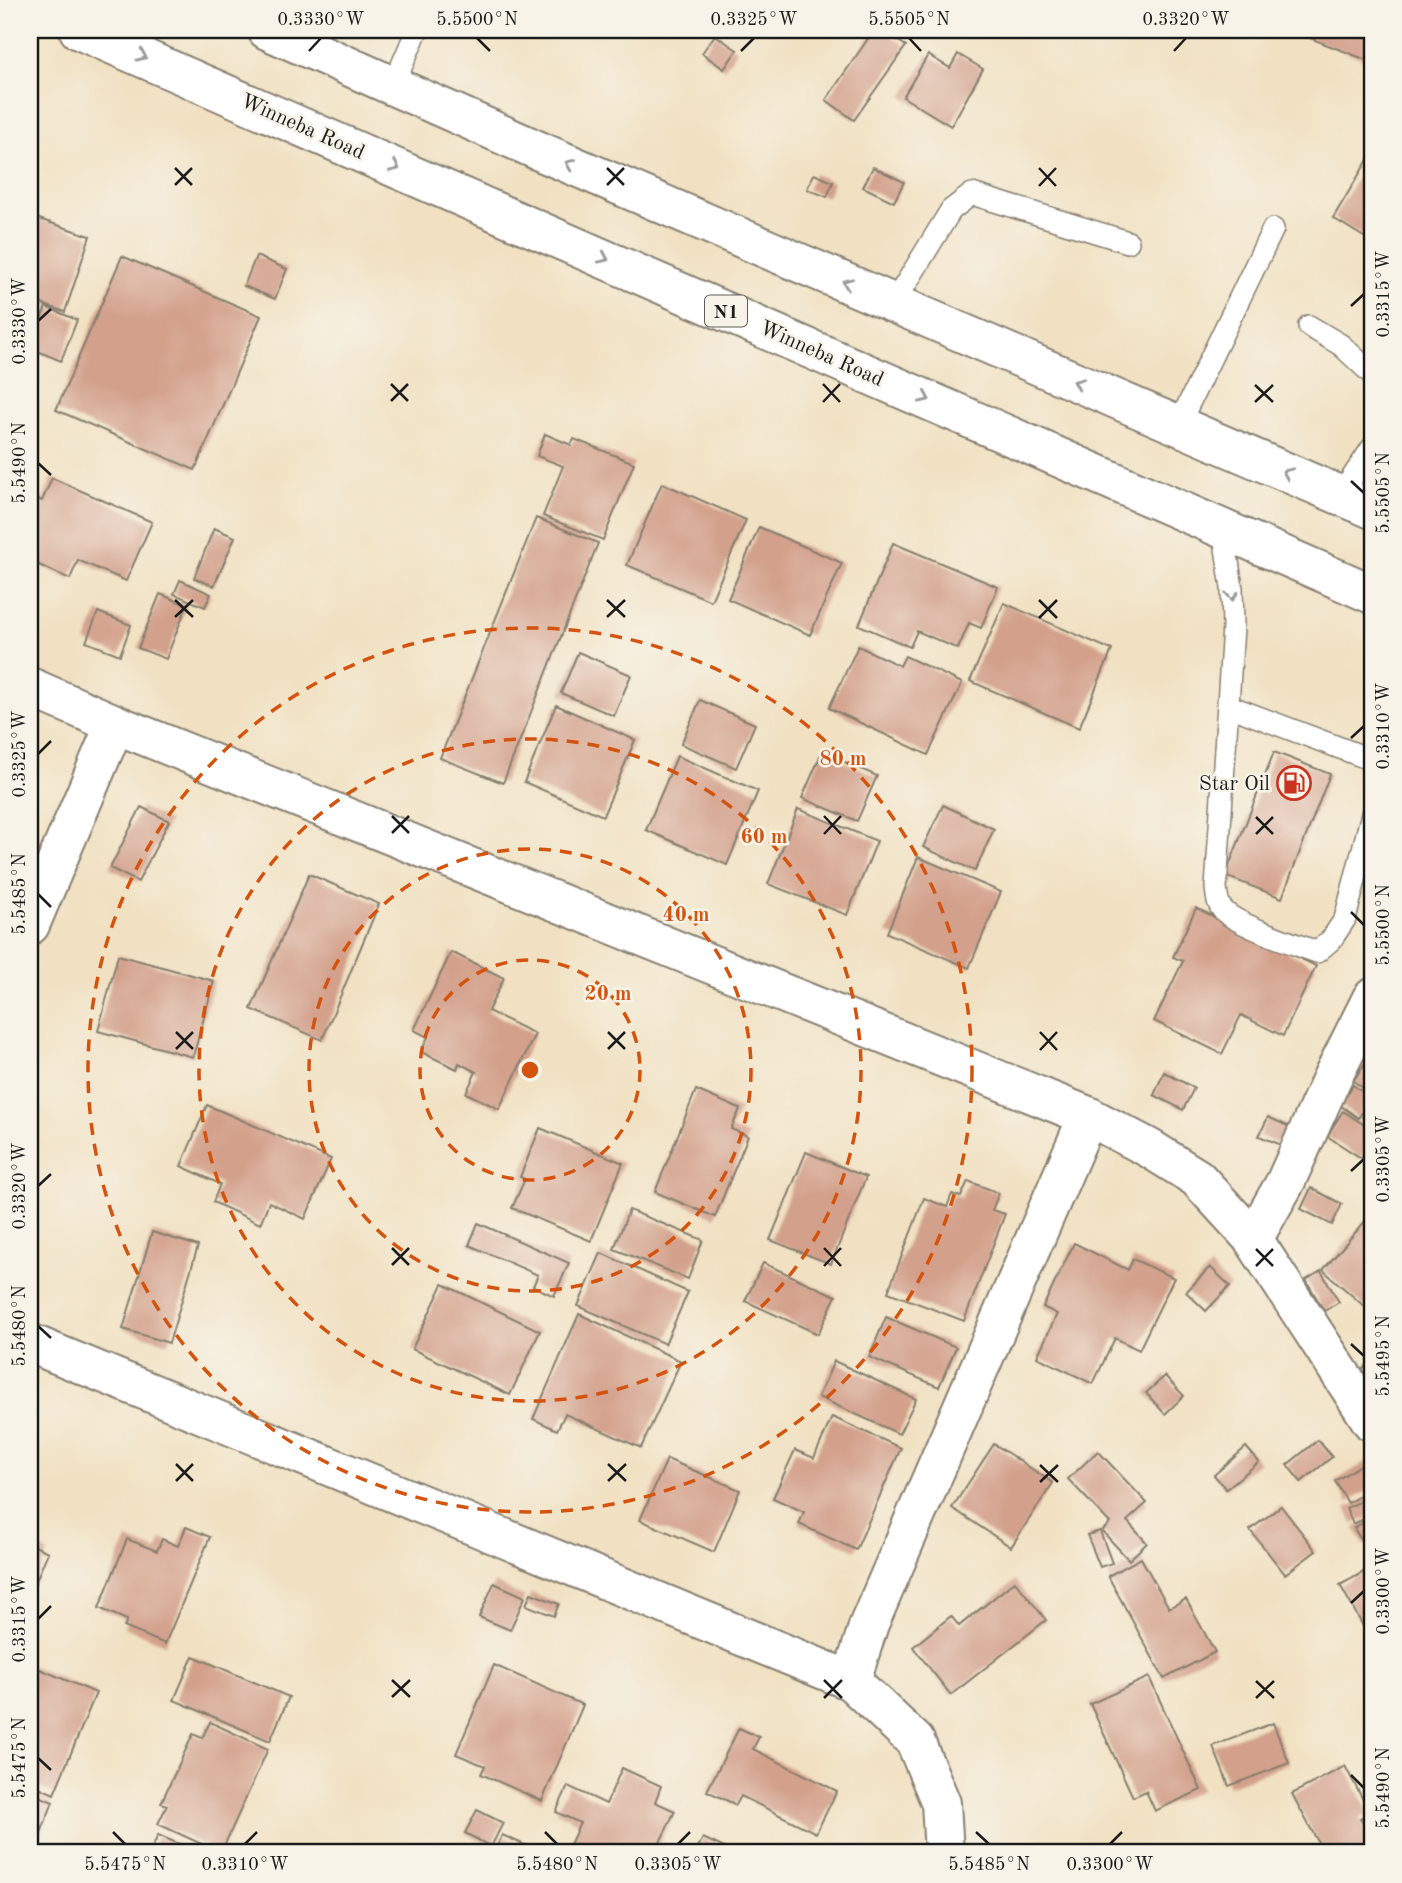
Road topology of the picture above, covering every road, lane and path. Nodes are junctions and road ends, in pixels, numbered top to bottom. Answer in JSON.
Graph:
{"nodes":[{"id":1,"x":79,"y":30,"type":"edge"},
{"id":2,"x":417,"y":30,"type":"edge"},
{"id":3,"x":279,"y":32,"type":"edge"},
{"id":4,"x":393,"y":86,"type":"junction"},
{"id":5,"x":1273,"y":229,"type":"dead end"},
{"id":6,"x":1128,"y":242,"type":"dead end"},
{"id":7,"x":894,"y":303,"type":"junction"},
{"id":8,"x":1309,"y":326,"type":"dead end"},
{"id":9,"x":1372,"y":374,"type":"edge"},
{"id":10,"x":1178,"y":426,"type":"junction"},
{"id":11,"x":1372,"y":448,"type":"edge"},
{"id":12,"x":1356,"y":503,"type":"edge"},
{"id":13,"x":1223,"y":528,"type":"junction"},
{"id":14,"x":1372,"y":594,"type":"edge"},
{"id":15,"x":30,"y":687,"type":"edge"},
{"id":16,"x":1229,"y":706,"type":"junction"},
{"id":17,"x":115,"y":724,"type":"junction"},
{"id":18,"x":1372,"y":760,"type":"edge"},
{"id":19,"x":1372,"y":814,"type":"edge"},
{"id":20,"x":30,"y":925,"type":"edge"},
{"id":21,"x":1372,"y":998,"type":"edge"},
{"id":22,"x":1088,"y":1115,"type":"junction"},
{"id":23,"x":1253,"y":1239,"type":"junction"},
{"id":24,"x":30,"y":1343,"type":"edge"},
{"id":25,"x":1372,"y":1422,"type":"edge"},
{"id":26,"x":851,"y":1681,"type":"junction"},
{"id":27,"x":944,"y":1853,"type":"edge"}],
"edges":[{"from":1,"to":13,"type":"main road","name":"Winneba Road","number":"N1","one_way":true},
{"from":2,"to":4,"type":"lane"},
{"from":3,"to":4,"type":"main road"},
{"from":7,"to":4,"type":"main road","one_way":true},
{"from":5,"to":10,"type":"lane"},
{"from":6,"to":7,"type":"lane"},
{"from":10,"to":7,"type":"main road","one_way":true},
{"from":8,"to":9,"type":"lane"},
{"from":12,"to":10,"type":"main road","one_way":true},
{"from":11,"to":12,"type":"lane"},
{"from":13,"to":14,"type":"main road","name":"Winneba Road","number":"N1"},
{"from":13,"to":16,"type":"lane","one_way":true},
{"from":15,"to":17,"type":"main road"},
{"from":16,"to":18,"type":"lane"},
{"from":16,"to":19,"type":"lane"},
{"from":17,"to":20,"type":"main road"},
{"from":17,"to":22,"type":"main road"},
{"from":21,"to":23,"type":"main road"},
{"from":22,"to":23,"type":"main road"},
{"from":22,"to":26,"type":"main road"},
{"from":23,"to":25,"type":"main road"},
{"from":24,"to":26,"type":"main road"},
{"from":26,"to":27,"type":"main road"}]}
